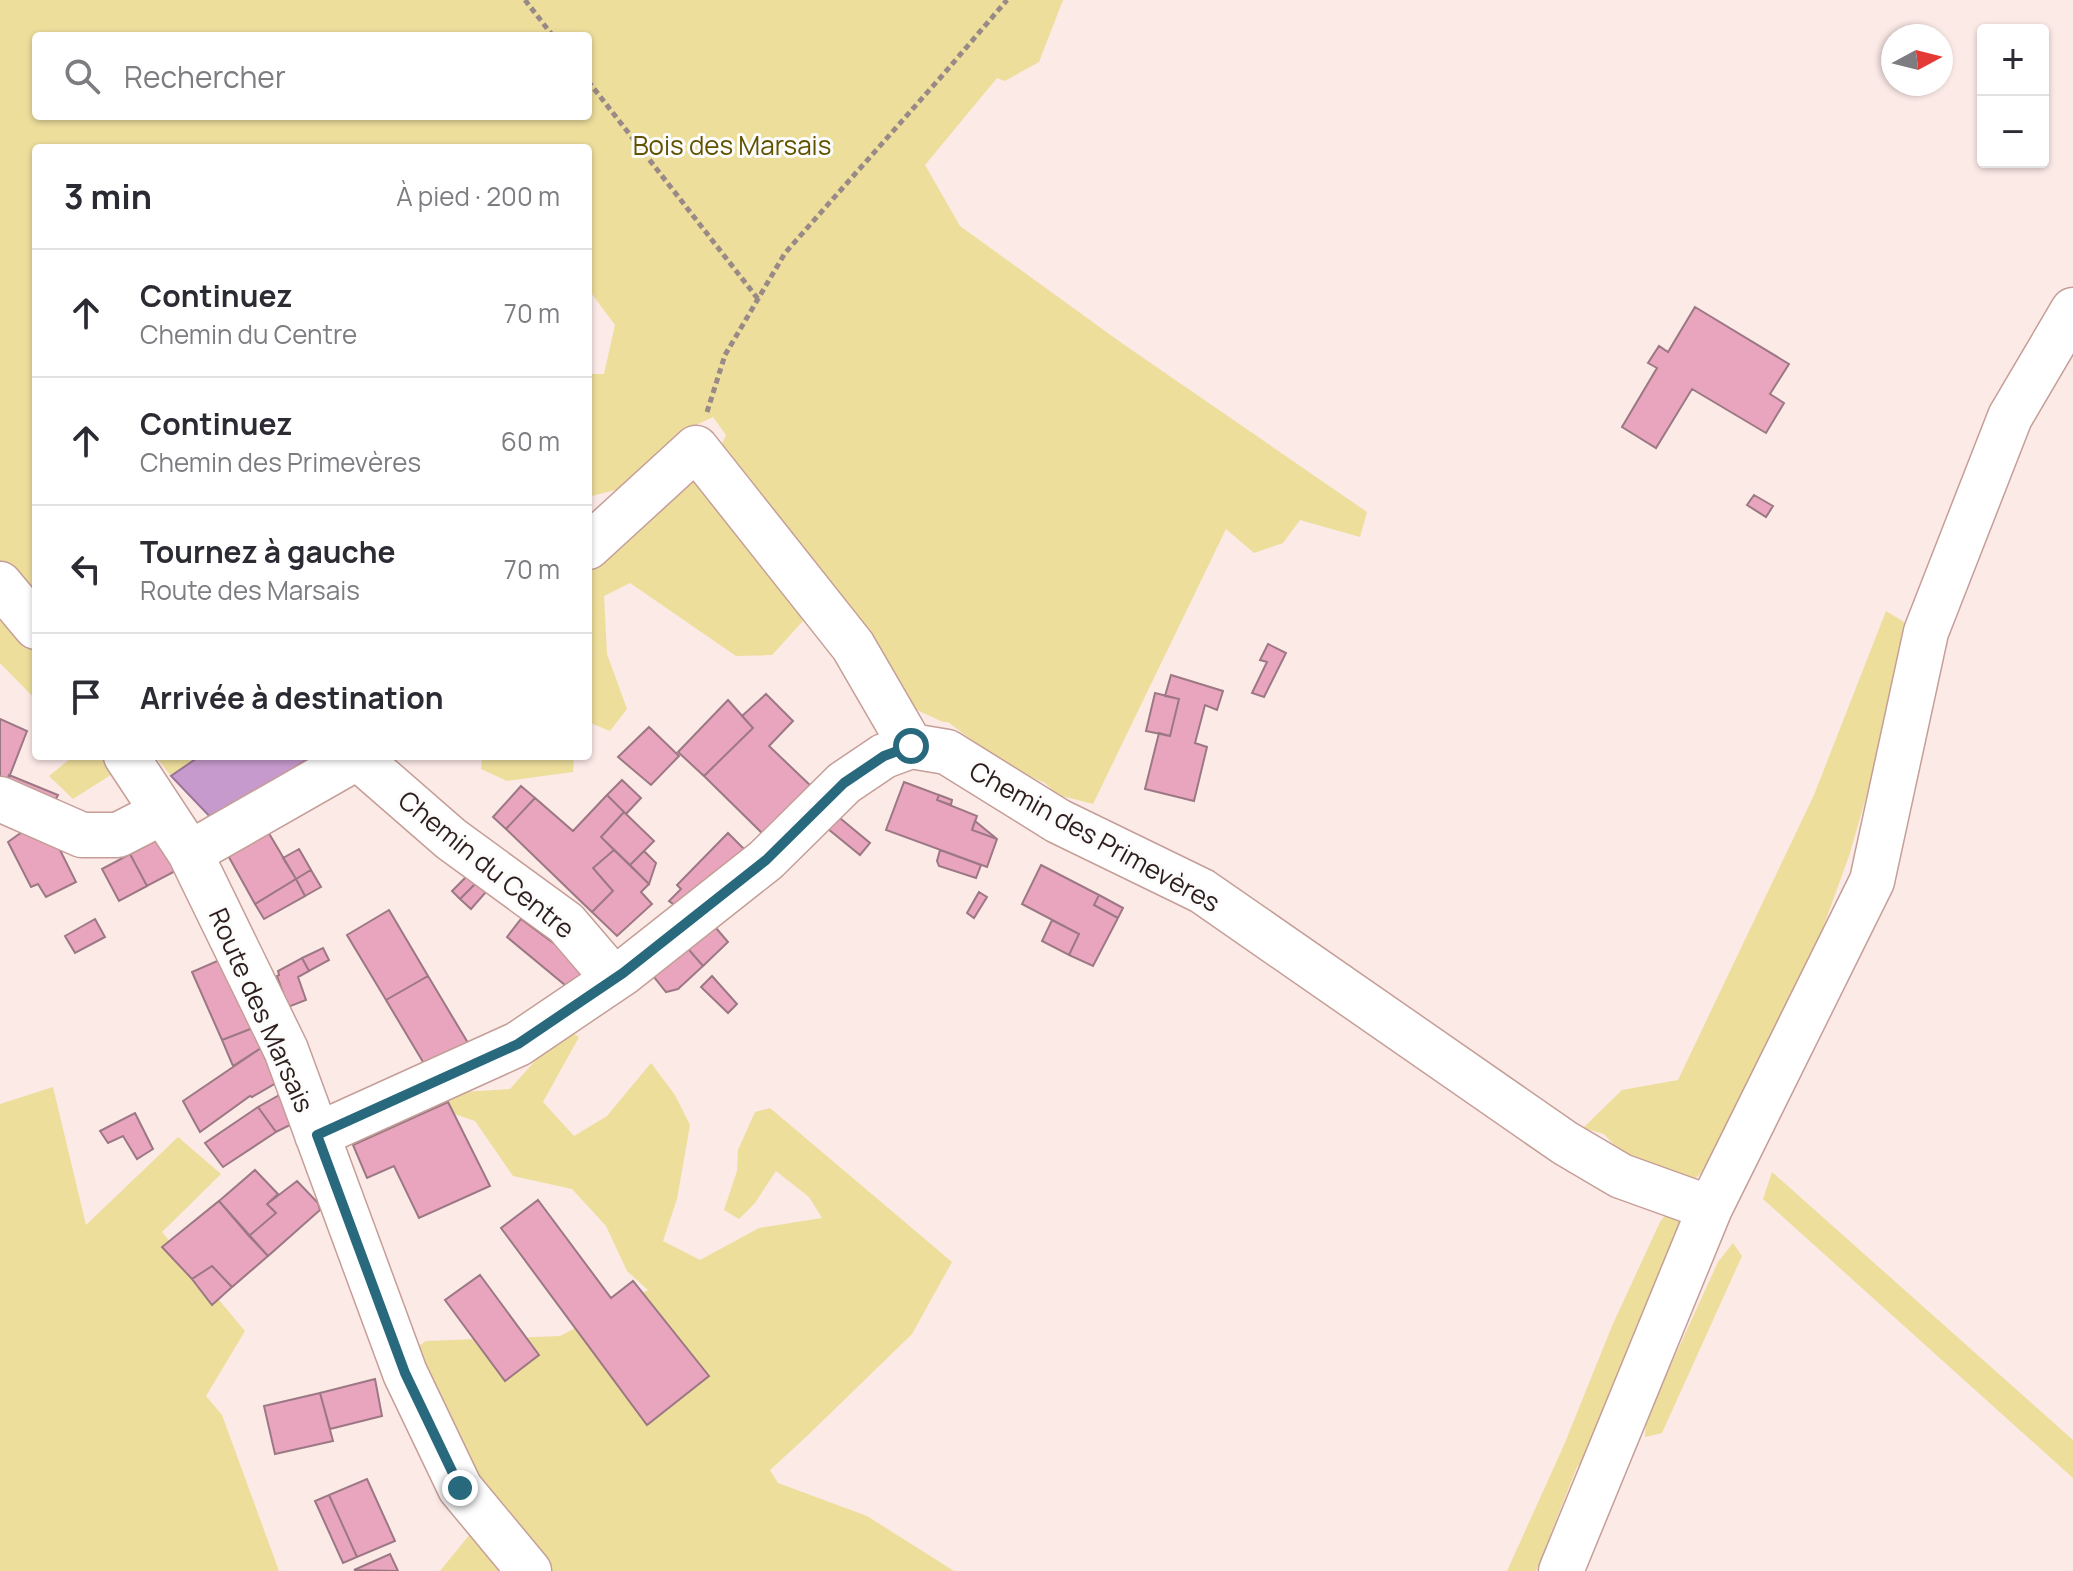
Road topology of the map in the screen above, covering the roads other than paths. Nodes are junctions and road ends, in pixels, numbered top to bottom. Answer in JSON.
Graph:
{"nodes":[{"id":1,"x":2073,"y":310,"type":"edge"},
{"id":2,"x":592,"y":543,"type":"edge"},
{"id":3,"x":0,"y":584,"type":"edge"},
{"id":4,"x":32,"y":622,"type":"edge"},
{"id":5,"x":911,"y":746,"type":"junction"},
{"id":6,"x":129,"y":760,"type":"edge"},
{"id":7,"x":354,"y":760,"type":"edge"},
{"id":8,"x":362,"y":760,"type":"edge"},
{"id":9,"x":0,"y":799,"type":"edge"},
{"id":10,"x":163,"y":812,"type":"junction"},
{"id":11,"x":190,"y":853,"type":"junction"},
{"id":12,"x":614,"y":979,"type":"junction"},
{"id":13,"x":317,"y":1135,"type":"junction"},
{"id":14,"x":1710,"y":1208,"type":"junction"},
{"id":15,"x":529,"y":1571,"type":"edge"},
{"id":16,"x":1561,"y":1571,"type":"edge"}],
"edges":[{"from":1,"to":14,"type":"street"},
{"from":2,"to":5,"type":"street"},
{"from":3,"to":4,"type":"street"},
{"from":5,"to":12,"type":"street"},
{"from":5,"to":14,"type":"street","name":"Chemin des Primevères"},
{"from":6,"to":10,"type":"street","name":"Route des Marsais"},
{"from":7,"to":11,"type":"street","name":"Chemin du Centre"},
{"from":8,"to":12,"type":"street","name":"Chemin du Centre"},
{"from":9,"to":10,"type":"street"},
{"from":10,"to":11,"type":"street","name":"Route des Marsais"},
{"from":11,"to":13,"type":"street","name":"Route des Marsais"},
{"from":12,"to":13,"type":"street"},
{"from":13,"to":15,"type":"street","name":"Route des Marsais"},
{"from":14,"to":16,"type":"street"}]}
